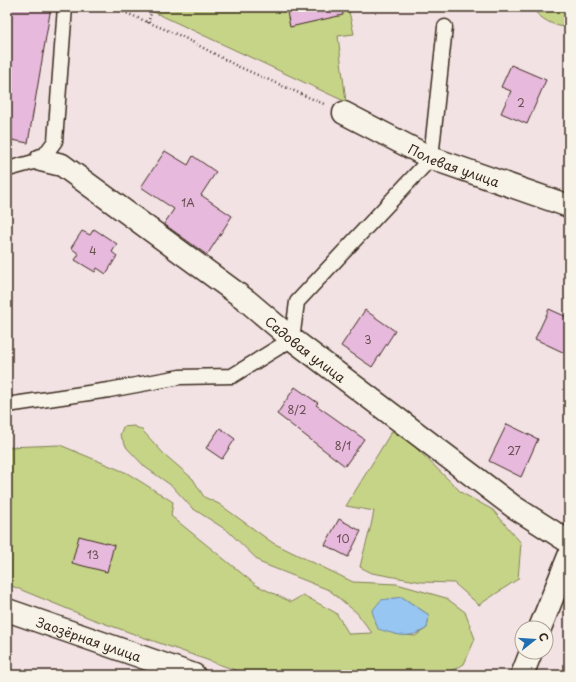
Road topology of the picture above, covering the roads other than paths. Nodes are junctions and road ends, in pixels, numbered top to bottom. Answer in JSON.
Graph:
{"nodes":[{"id":1,"x":65,"y":7,"type":"edge"},
{"id":2,"x":445,"y":27,"type":"dead end"},
{"id":3,"x":344,"y":113,"type":"road end"},
{"id":4,"x":430,"y":158,"type":"junction"},
{"id":5,"x":41,"y":160,"type":"junction"},
{"id":6,"x":7,"y":167,"type":"edge"},
{"id":7,"x":569,"y":206,"type":"edge"},
{"id":8,"x":292,"y":339,"type":"junction"},
{"id":9,"x":7,"y":404,"type":"edge"},
{"id":10,"x":569,"y":542,"type":"edge"},
{"id":11,"x":569,"y":556,"type":"edge"},
{"id":12,"x":7,"y":610,"type":"edge"},
{"id":13,"x":543,"y":620,"type":"edge"},
{"id":14,"x":528,"y":660,"type":"edge"},
{"id":15,"x":194,"y":675,"type":"edge"},
{"id":16,"x":522,"y":675,"type":"edge"}],
"edges":[{"from":1,"to":5,"type":"lane"},
{"from":2,"to":4,"type":"lane"},
{"from":3,"to":4,"type":"street","name":"Полевая улица"},
{"from":4,"to":7,"type":"street","name":"Полевая улица"},
{"from":4,"to":8,"type":"lane"},
{"from":5,"to":6,"type":"lane"},
{"from":5,"to":8,"type":"street","name":"Садовая улица"},
{"from":8,"to":9,"type":"lane"},
{"from":8,"to":10,"type":"street","name":"Садовая улица"},
{"from":11,"to":13,"type":"street"},
{"from":12,"to":15,"type":"street","name":"Заозёрная улица"},
{"from":14,"to":16,"type":"street"}]}
